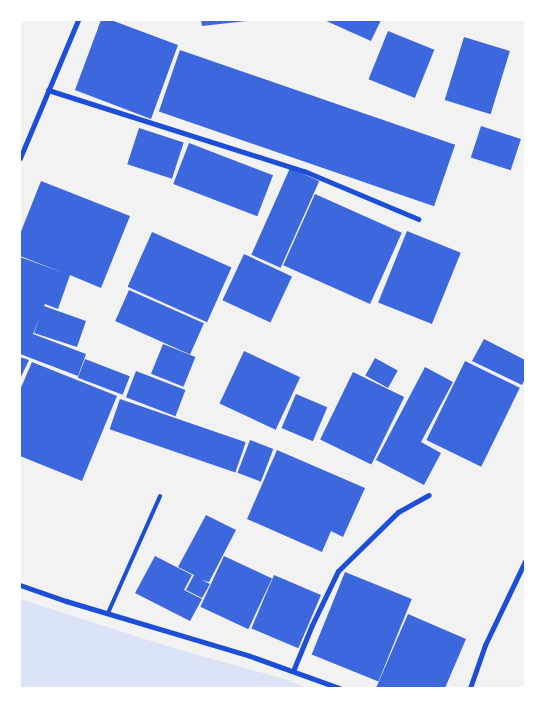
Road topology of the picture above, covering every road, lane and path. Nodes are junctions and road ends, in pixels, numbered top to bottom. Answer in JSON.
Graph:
{"nodes":[{"id":1,"x":78,"y":20,"type":"edge"},
{"id":2,"x":48,"y":90,"type":"junction"},
{"id":3,"x":20,"y":158,"type":"edge"},
{"id":4,"x":418,"y":219,"type":"dead end"},
{"id":5,"x":428,"y":495,"type":"dead end"},
{"id":6,"x":160,"y":496,"type":"dead end"},
{"id":7,"x":525,"y":560,"type":"edge"},
{"id":8,"x":20,"y":585,"type":"edge"},
{"id":9,"x":108,"y":613,"type":"junction"},
{"id":10,"x":293,"y":671,"type":"junction"},
{"id":11,"x":339,"y":688,"type":"edge"},
{"id":12,"x":470,"y":688,"type":"edge"}],
"edges":[{"from":1,"to":2,"type":"street"},
{"from":2,"to":3,"type":"street"},
{"from":2,"to":4,"type":"street"},
{"from":5,"to":10,"type":"street"},
{"from":6,"to":9,"type":"lane"},
{"from":7,"to":12,"type":"street"},
{"from":8,"to":9,"type":"street"},
{"from":9,"to":10,"type":"street"},
{"from":10,"to":11,"type":"street"}]}
